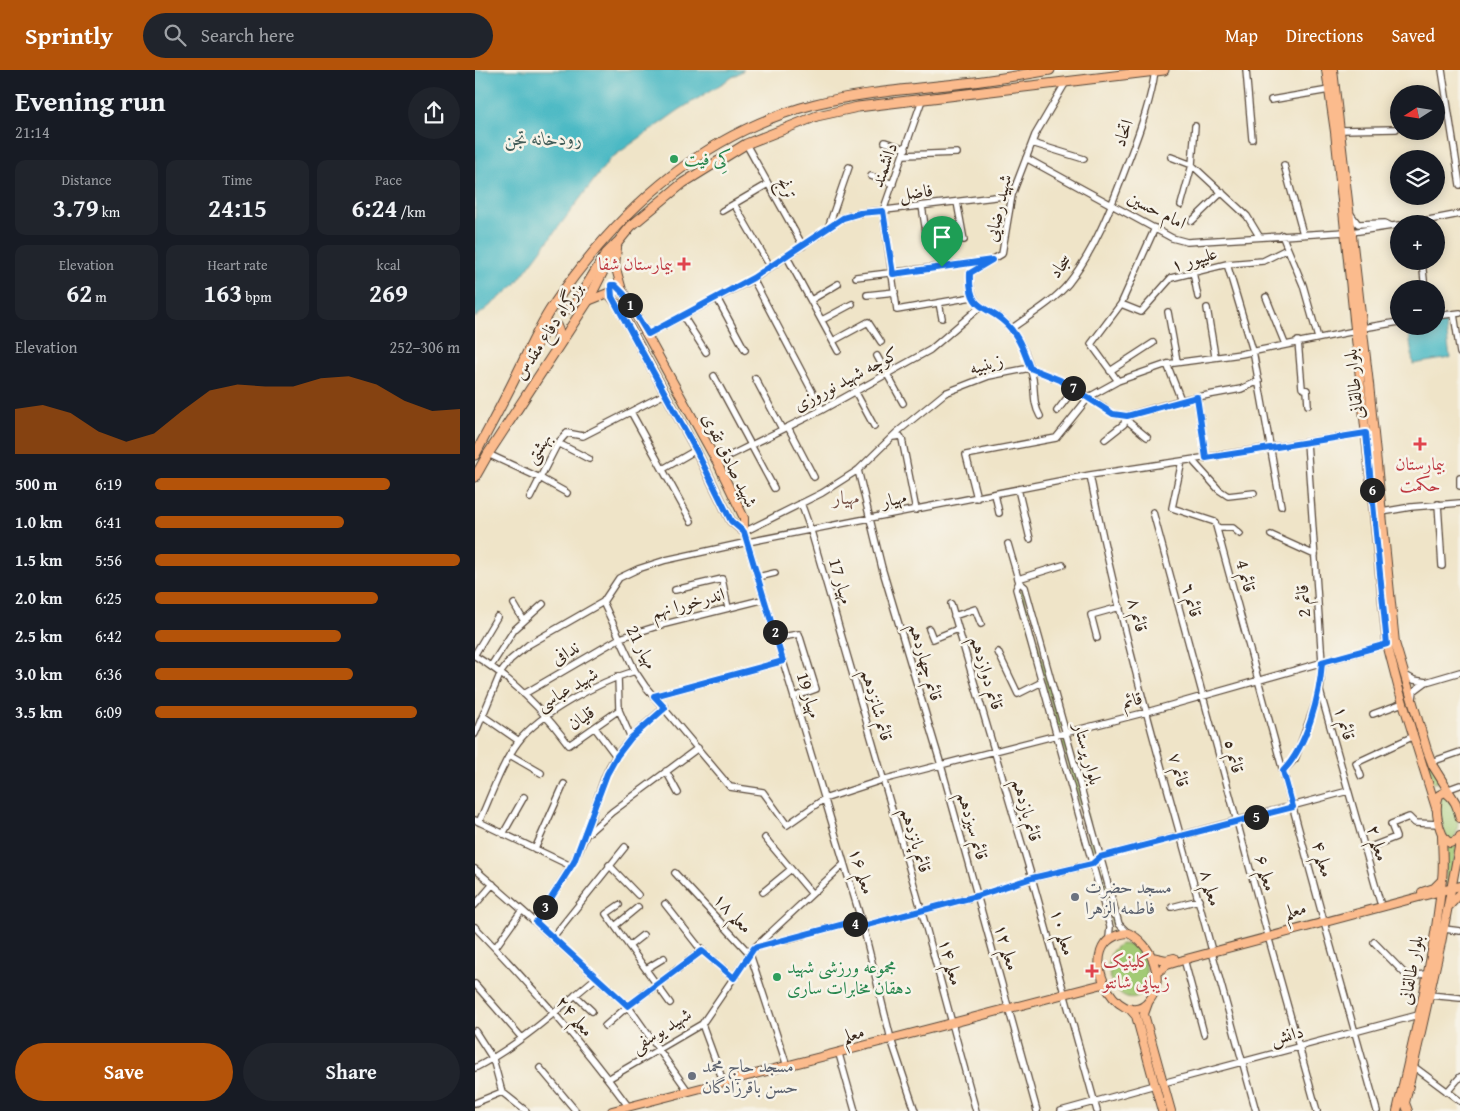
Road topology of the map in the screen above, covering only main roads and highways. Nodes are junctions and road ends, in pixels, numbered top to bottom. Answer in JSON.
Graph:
{"nodes":[{"id":1,"x":1051,"y":70,"type":"edge"},
{"id":2,"x":1130,"y":70,"type":"edge"},
{"id":3,"x":1160,"y":70,"type":"edge"},
{"id":4,"x":1326,"y":70,"type":"edge"},
{"id":5,"x":1333,"y":70,"type":"edge"},
{"id":6,"x":1107,"y":77,"type":"junction"},
{"id":7,"x":631,"y":226,"type":"junction"},
{"id":8,"x":1347,"y":231,"type":"junction"},
{"id":9,"x":618,"y":242,"type":"junction"},
{"id":10,"x":624,"y":294,"type":"junction"},
{"id":11,"x":612,"y":297,"type":"junction"},
{"id":12,"x":560,"y":298,"type":"junction"},
{"id":13,"x":588,"y":301,"type":"junction"},
{"id":14,"x":554,"y":351,"type":"junction"},
{"id":15,"x":1367,"y":398,"type":"junction"},
{"id":16,"x":505,"y":399,"type":"junction"},
{"id":17,"x":475,"y":454,"type":"edge"},
{"id":18,"x":475,"y":477,"type":"edge"},
{"id":19,"x":1437,"y":771,"type":"junction"},
{"id":20,"x":1428,"y":781,"type":"junction"},
{"id":21,"x":1456,"y":803,"type":"junction"},
{"id":22,"x":1436,"y":808,"type":"junction"},
{"id":23,"x":1460,"y":818,"type":"edge"},
{"id":24,"x":1442,"y":834,"type":"junction"},
{"id":25,"x":1460,"y":836,"type":"edge"},
{"id":26,"x":1460,"y":842,"type":"edge"},
{"id":27,"x":1459,"y":863,"type":"edge"},
{"id":28,"x":1442,"y":880,"type":"junction"},
{"id":29,"x":1460,"y":886,"type":"edge"},
{"id":30,"x":1450,"y":889,"type":"junction"},
{"id":31,"x":1440,"y":893,"type":"junction"},
{"id":32,"x":1460,"y":894,"type":"edge"},
{"id":33,"x":1419,"y":897,"type":"junction"},
{"id":34,"x":1448,"y":907,"type":"junction"},
{"id":35,"x":1438,"y":908,"type":"junction"},
{"id":36,"x":1324,"y":920,"type":"junction"},
{"id":37,"x":1212,"y":950,"type":"junction"},
{"id":38,"x":1152,"y":956,"type":"junction"},
{"id":39,"x":1156,"y":973,"type":"junction"},
{"id":40,"x":1103,"y":984,"type":"junction"},
{"id":41,"x":1148,"y":1003,"type":"junction"},
{"id":42,"x":1129,"y":1008,"type":"junction"},
{"id":43,"x":1163,"y":1083,"type":"junction"},
{"id":44,"x":1155,"y":1085,"type":"junction"},
{"id":45,"x":1406,"y":1108,"type":"edge"},
{"id":46,"x":612,"y":1111,"type":"edge"},
{"id":47,"x":1162,"y":1111,"type":"edge"},
{"id":48,"x":1171,"y":1111,"type":"edge"},
{"id":49,"x":1397,"y":1111,"type":"edge"}],
"edges":[{"from":1,"to":12,"type":"highway","name":"بزرگراه دفاع مقدس"},
{"from":2,"to":6,"type":"main road"},
{"from":3,"to":6,"type":"highway","name":"بزرگراه دفاع مقدس"},
{"from":4,"to":8,"type":"main road","name":"بلوار طالقانی"},
{"from":5,"to":8,"type":"main road","name":"بلوار طالقانی"},
{"from":6,"to":7,"type":"highway","name":"بزرگراه دفاع مقدس"},
{"from":7,"to":9,"type":"highway","name":"بزرگراه دفاع مقدس"},
{"from":7,"to":12,"type":"main road"},
{"from":8,"to":15,"type":"main road","name":"بلوار طالقانی"},
{"from":9,"to":10,"type":"main road","name":"شهید صادق تقوی"},
{"from":9,"to":13,"type":"highway","name":"بزرگراه دفاع مقدس"},
{"from":10,"to":11,"type":"main road"},
{"from":10,"to":11,"type":"main road","name":"شهید صادق تقوی"},
{"from":11,"to":13,"type":"main road"},
{"from":12,"to":16,"type":"highway","name":"بزرگراه دفاع مقدس"},
{"from":13,"to":14,"type":"highway","name":"بزرگراه دفاع مقدس"},
{"from":14,"to":16,"type":"main road"},
{"from":14,"to":18,"type":"highway","name":"بزرگراه دفاع مقدس"},
{"from":15,"to":19,"type":"main road","name":"بلوار طالقانی"},
{"from":15,"to":20,"type":"main road","name":"بلوار طالقانی"},
{"from":16,"to":17,"type":"highway","name":"بزرگراه دفاع مقدس"},
{"from":19,"to":20,"type":"main road"},
{"from":19,"to":21,"type":"main road","name":"بلوار طالقانی"},
{"from":20,"to":22,"type":"main road","name":"بلوار طالقانی"},
{"from":21,"to":22,"type":"main road"},
{"from":21,"to":23,"type":"main road","name":"بلوار طالقانی"},
{"from":22,"to":24,"type":"main road","name":"بلوار طالقانی"},
{"from":24,"to":25,"type":"main road"},
{"from":24,"to":28,"type":"main road","name":"بلوار طالقانی"},
{"from":26,"to":27,"type":"main road","name":"بلوار طالقانی"},
{"from":27,"to":30,"type":"main road","name":"بلوار طالقانی"},
{"from":28,"to":31,"type":"main road","name":"بلوار طالقانی"},
{"from":28,"to":36,"type":"main road","name":"معلم"},
{"from":29,"to":30,"type":"main road","name":"معلم"},
{"from":30,"to":31,"type":"main road","name":"معلم"},
{"from":30,"to":34,"type":"main road","name":"بلوار طالقانی"},
{"from":31,"to":33,"type":"main road","name":"معلم"},
{"from":31,"to":35,"type":"main road","name":"بلوار طالقانی"},
{"from":32,"to":34,"type":"main road"},
{"from":33,"to":35,"type":"main road"},
{"from":33,"to":36,"type":"main road","name":"معلم"},
{"from":34,"to":45,"type":"main road","name":"بلوار طالقانی"},
{"from":35,"to":49,"type":"main road","name":"بلوار طالقانی"},
{"from":36,"to":37,"type":"main road","name":"معلم"},
{"from":37,"to":38,"type":"main road","name":"معلم"},
{"from":37,"to":39,"type":"main road","name":"معلم"},
{"from":38,"to":39,"type":"main road"},
{"from":38,"to":40,"type":"main road"},
{"from":39,"to":41,"type":"main road"},
{"from":40,"to":42,"type":"main road"},
{"from":40,"to":46,"type":"main road","name":"معلم"},
{"from":41,"to":42,"type":"main road"},
{"from":41,"to":43,"type":"main road"},
{"from":42,"to":44,"type":"main road"},
{"from":43,"to":44,"type":"main road"},
{"from":43,"to":48,"type":"main road"},
{"from":44,"to":47,"type":"main road"}]}
